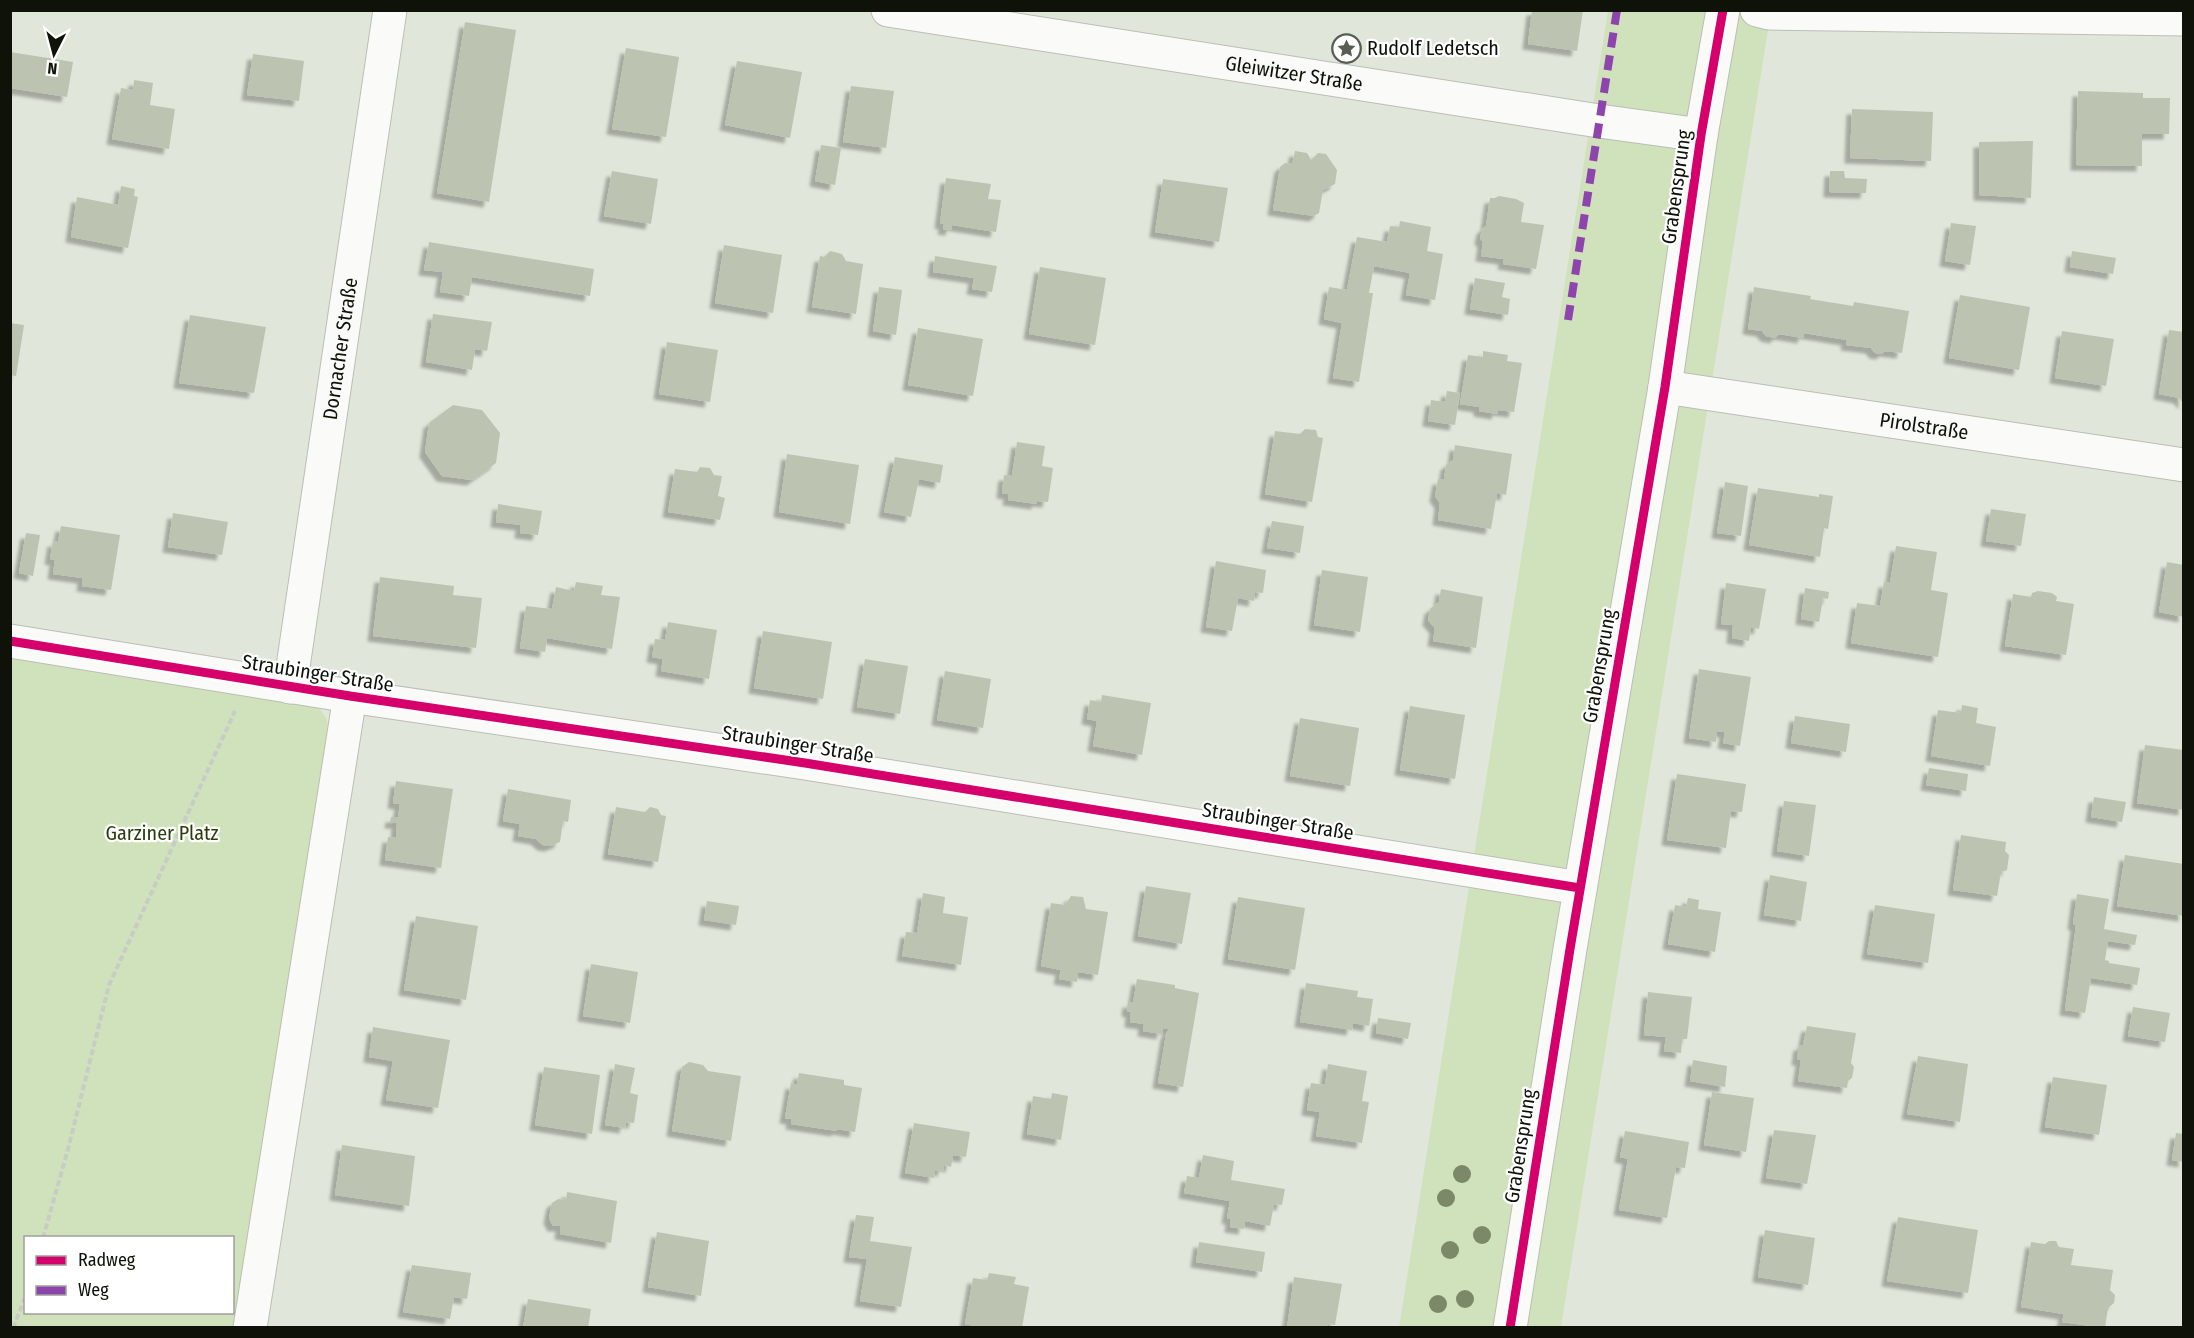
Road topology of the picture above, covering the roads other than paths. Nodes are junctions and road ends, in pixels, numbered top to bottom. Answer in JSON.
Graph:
{"nodes":[{"id":1,"x":390,"y":10,"type":"edge"},
{"id":2,"x":888,"y":10,"type":"edge"},
{"id":3,"x":1723,"y":10,"type":"edge"},
{"id":4,"x":1756,"y":10,"type":"edge"},
{"id":5,"x":2184,"y":19,"type":"edge"},
{"id":6,"x":1701,"y":135,"type":"junction"},
{"id":7,"x":1665,"y":387,"type":"junction"},
{"id":8,"x":2184,"y":465,"type":"edge"},
{"id":9,"x":10,"y":641,"type":"edge"},
{"id":10,"x":290,"y":687,"type":"junction"},
{"id":11,"x":350,"y":696,"type":"junction"},
{"id":12,"x":1580,"y":888,"type":"junction"},
{"id":13,"x":250,"y":1328,"type":"edge"},
{"id":14,"x":1510,"y":1328,"type":"edge"}],
"edges":[{"from":1,"to":10,"type":"street","name":"Dornacher Straße"},
{"from":2,"to":6,"type":"street","name":"Gleiwitzer Straße"},
{"from":3,"to":6,"type":"street","name":"Grabensprung"},
{"from":4,"to":5,"type":"street"},
{"from":6,"to":7,"type":"street","name":"Grabensprung"},
{"from":7,"to":8,"type":"street","name":"Pirolstraße"},
{"from":7,"to":12,"type":"street","name":"Grabensprung"},
{"from":9,"to":10,"type":"street","name":"Straubinger Straße"},
{"from":10,"to":11,"type":"street","name":"Straubinger Straße"},
{"from":11,"to":12,"type":"street","name":"Straubinger Straße"},
{"from":11,"to":13,"type":"street"},
{"from":12,"to":14,"type":"street","name":"Grabensprung"}]}
